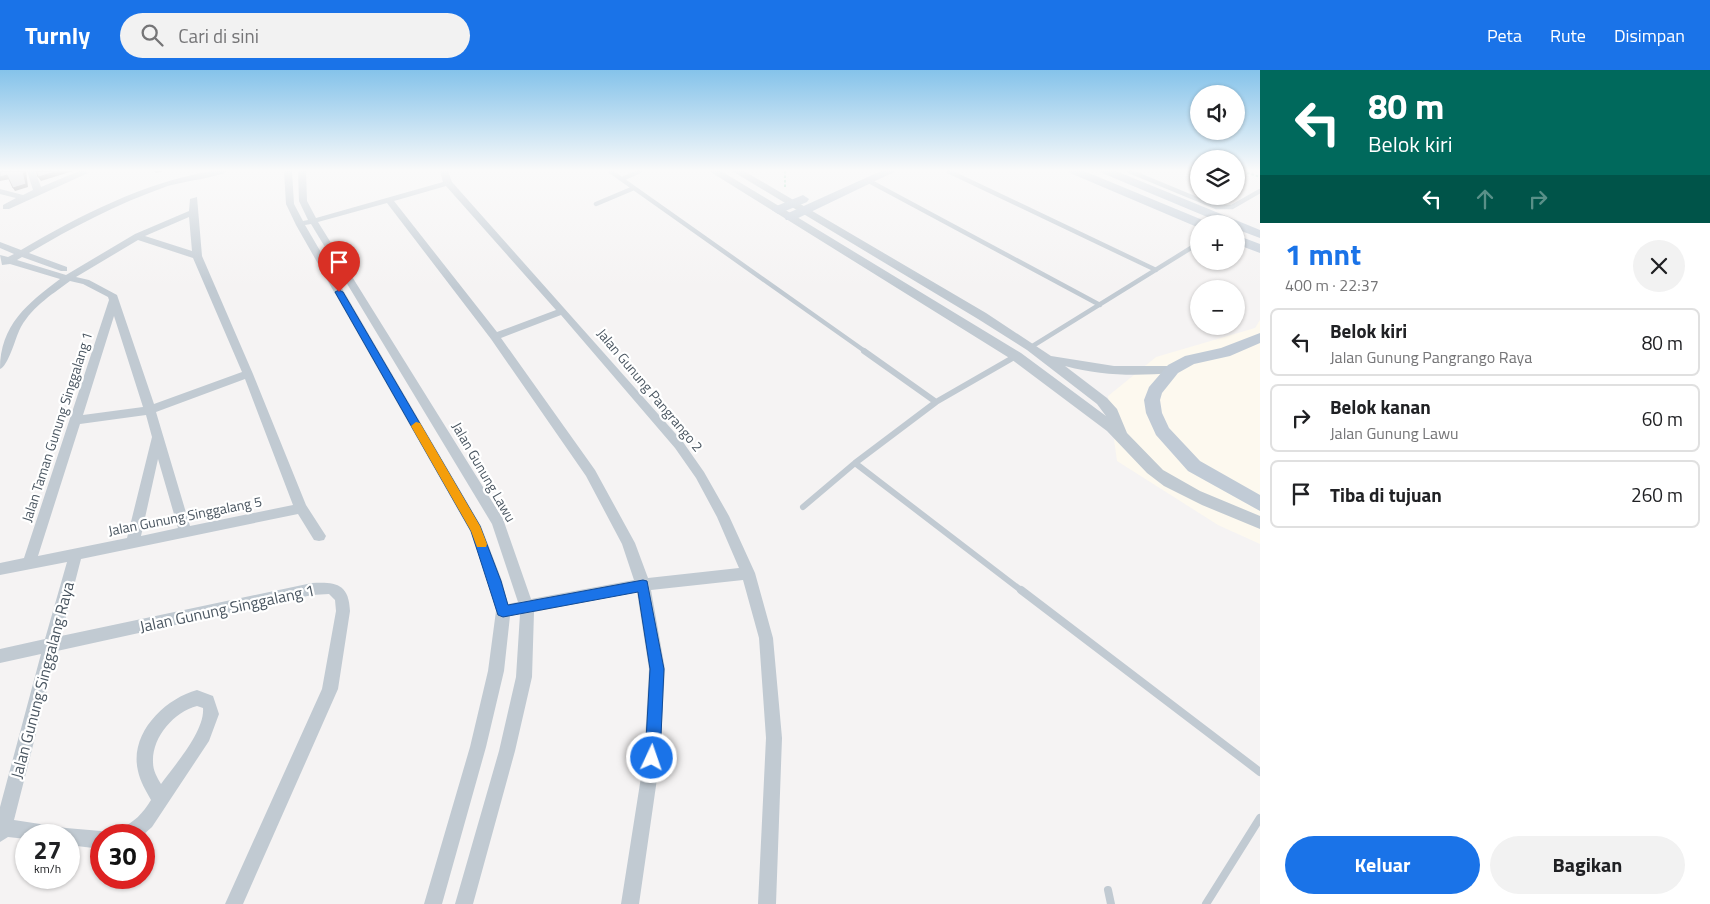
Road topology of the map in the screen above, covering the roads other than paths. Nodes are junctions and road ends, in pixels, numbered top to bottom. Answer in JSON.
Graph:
{"nodes":[{"id":1,"x":85,"y":210,"type":"edge"},
{"id":2,"x":100,"y":210,"type":"edge"},
{"id":3,"x":293,"y":210,"type":"edge"},
{"id":4,"x":308,"y":210,"type":"edge"},
{"id":5,"x":353,"y":210,"type":"edge"},
{"id":6,"x":397,"y":210,"type":"edge"},
{"id":7,"x":472,"y":210,"type":"edge"},
{"id":8,"x":665,"y":210,"type":"edge"},
{"id":9,"x":778,"y":210,"type":"edge"},
{"id":10,"x":805,"y":210,"type":"joint"},
{"id":11,"x":928,"y":210,"type":"edge"},
{"id":12,"x":1030,"y":210,"type":"edge"},
{"id":13,"x":1167,"y":210,"type":"edge"},
{"id":14,"x":1201,"y":210,"type":"edge"},
{"id":15,"x":193,"y":212,"type":"joint"},
{"id":16,"x":1214,"y":215,"type":"edge"},
{"id":17,"x":790,"y":217,"type":"junction"},
{"id":18,"x":1190,"y":219,"type":"edge"},
{"id":19,"x":313,"y":221,"type":"junction"},
{"id":20,"x":300,"y":225,"type":"junction"},
{"id":21,"x":1245,"y":228,"type":"edge"},
{"id":22,"x":1260,"y":234,"type":"edge"},
{"id":23,"x":138,"y":236,"type":"junction"},
{"id":24,"x":1245,"y":243,"type":"edge"},
{"id":25,"x":0,"y":245,"type":"edge"},
{"id":26,"x":12,"y":249,"type":"junction"},
{"id":27,"x":1190,"y":249,"type":"edge"},
{"id":28,"x":1260,"y":249,"type":"edge"},
{"id":29,"x":22,"y":253,"type":"junction"},
{"id":30,"x":197,"y":256,"type":"junction"},
{"id":31,"x":2,"y":260,"type":"edge"},
{"id":32,"x":1156,"y":270,"type":"junction"},
{"id":33,"x":71,"y":275,"type":"junction"},
{"id":34,"x":114,"y":299,"type":"junction"},
{"id":35,"x":1100,"y":305,"type":"junction"},
{"id":36,"x":563,"y":311,"type":"junction"},
{"id":37,"x":495,"y":337,"type":"junction"},
{"id":38,"x":1260,"y":338,"type":"edge"},
{"id":39,"x":1031,"y":347,"type":"junction"},
{"id":40,"x":1016,"y":356,"type":"junction"},
{"id":41,"x":1044,"y":356,"type":"junction"},
{"id":42,"x":0,"y":365,"type":"edge"},
{"id":43,"x":1173,"y":369,"type":"junction"},
{"id":44,"x":248,"y":374,"type":"junction"},
{"id":45,"x":936,"y":402,"type":"junction"},
{"id":46,"x":150,"y":410,"type":"junction"},
{"id":47,"x":75,"y":420,"type":"junction"},
{"id":48,"x":1122,"y":435,"type":"junction"},
{"id":49,"x":158,"y":437,"type":"junction"},
{"id":50,"x":856,"y":462,"type":"junction"},
{"id":51,"x":1260,"y":504,"type":"edge"},
{"id":52,"x":300,"y":507,"type":"junction"},
{"id":53,"x":803,"y":507,"type":"dead end"},
{"id":54,"x":1260,"y":523,"type":"edge"},
{"id":55,"x":186,"y":534,"type":"junction"},
{"id":56,"x":319,"y":536,"type":"dead end"},
{"id":57,"x":132,"y":544,"type":"junction"},
{"id":58,"x":74,"y":555,"type":"junction"},
{"id":59,"x":29,"y":564,"type":"junction"},
{"id":60,"x":0,"y":569,"type":"edge"},
{"id":61,"x":748,"y":573,"type":"junction"},
{"id":62,"x":643,"y":585,"type":"junction"},
{"id":63,"x":527,"y":607,"type":"junction"},
{"id":64,"x":503,"y":611,"type":"junction"},
{"id":65,"x":52,"y":645,"type":"junction"},
{"id":66,"x":0,"y":656,"type":"edge"},
{"id":67,"x":1260,"y":772,"type":"edge"},
{"id":68,"x":160,"y":800,"type":"junction"},
{"id":69,"x":1260,"y":818,"type":"edge"},
{"id":70,"x":143,"y":824,"type":"edge"},
{"id":71,"x":1,"y":829,"type":"edge"},
{"id":72,"x":15,"y":830,"type":"edge"},
{"id":73,"x":1108,"y":890,"type":"dead end"},
{"id":74,"x":234,"y":904,"type":"edge"},
{"id":75,"x":433,"y":904,"type":"edge"},
{"id":76,"x":464,"y":904,"type":"edge"},
{"id":77,"x":630,"y":904,"type":"edge"},
{"id":78,"x":767,"y":904,"type":"edge"},
{"id":79,"x":1111,"y":904,"type":"edge"},
{"id":80,"x":1206,"y":904,"type":"edge"}],
"edges":[{"from":1,"to":26,"type":"street"},
{"from":2,"to":29,"type":"street"},
{"from":3,"to":20,"type":"street"},
{"from":4,"to":19,"type":"street","name":"Jalan Gunung Lawu"},
{"from":5,"to":19,"type":"street"},
{"from":6,"to":37,"type":"street"},
{"from":7,"to":36,"type":"street","name":"Jalan Gunung Pangrango 2"},
{"from":8,"to":45,"type":"lane"},
{"from":9,"to":17,"type":"street"},
{"from":10,"to":17,"type":"main road"},
{"from":10,"to":39,"type":"street"},
{"from":11,"to":35,"type":"lane"},
{"from":12,"to":32,"type":"lane"},
{"from":13,"to":18,"type":"main road"},
{"from":14,"to":16,"type":"main road"},
{"from":15,"to":23,"type":"street"},
{"from":15,"to":30,"type":"street"},
{"from":17,"to":40,"type":"street"},
{"from":19,"to":20,"type":"street"},
{"from":19,"to":63,"type":"street","name":"Jalan Gunung Lawu"},
{"from":20,"to":64,"type":"street"},
{"from":21,"to":22,"type":"main road"},
{"from":23,"to":30,"type":"street"},
{"from":23,"to":33,"type":"street"},
{"from":24,"to":28,"type":"main road"},
{"from":25,"to":26,"type":"street"},
{"from":26,"to":29,"type":"street"},
{"from":26,"to":31,"type":"street"},
{"from":27,"to":32,"type":"lane"},
{"from":29,"to":31,"type":"street"},
{"from":29,"to":33,"type":"street"},
{"from":30,"to":44,"type":"street"},
{"from":31,"to":33,"type":"street"},
{"from":32,"to":35,"type":"lane"},
{"from":33,"to":34,"type":"street"},
{"from":33,"to":42,"type":"street"},
{"from":34,"to":46,"type":"street"},
{"from":34,"to":47,"type":"street","name":"Jalan Taman Gunung Singgalang 1"},
{"from":35,"to":39,"type":"lane"},
{"from":36,"to":37,"type":"street"},
{"from":36,"to":61,"type":"street","name":"Jalan Gunung Pangrango 2"},
{"from":37,"to":62,"type":"street"},
{"from":38,"to":43,"type":"main road"},
{"from":39,"to":41,"type":"street"},
{"from":40,"to":45,"type":"lane"},
{"from":40,"to":48,"type":"street"},
{"from":41,"to":43,"type":"street"},
{"from":41,"to":48,"type":"street"},
{"from":43,"to":51,"type":"main road"},
{"from":44,"to":46,"type":"street"},
{"from":44,"to":52,"type":"street"},
{"from":45,"to":50,"type":"lane"},
{"from":46,"to":47,"type":"street"},
{"from":46,"to":49,"type":"street"},
{"from":47,"to":59,"type":"street","name":"Jalan Taman Gunung Singgalang 1"},
{"from":48,"to":54,"type":"street"},
{"from":49,"to":55,"type":"street"},
{"from":49,"to":57,"type":"street"},
{"from":50,"to":53,"type":"lane"},
{"from":50,"to":67,"type":"lane"},
{"from":52,"to":55,"type":"street","name":"Jalan Gunung Singgalang 5"},
{"from":52,"to":56,"type":"street"},
{"from":55,"to":57,"type":"street","name":"Jalan Gunung Singgalang 5"},
{"from":57,"to":58,"type":"street","name":"Jalan Gunung Singgalang 5"},
{"from":58,"to":59,"type":"street","name":"Jalan Gunung Singgalang 5"},
{"from":58,"to":65,"type":"street","name":"Jalan Gunung Singgalang Raya"},
{"from":59,"to":60,"type":"street","name":"Jalan Gunung Singgalang 5"},
{"from":61,"to":62,"type":"street"},
{"from":61,"to":78,"type":"street","name":"Jalan Gunung Pangrango 2"},
{"from":62,"to":63,"type":"street"},
{"from":62,"to":77,"type":"street"},
{"from":63,"to":64,"type":"street"},
{"from":63,"to":76,"type":"street","name":"Jalan Gunung Lawu"},
{"from":64,"to":75,"type":"street"},
{"from":65,"to":66,"type":"street","name":"Jalan Gunung Singgalang 1"},
{"from":65,"to":71,"type":"street","name":"Jalan Gunung Singgalang Raya"},
{"from":65,"to":74,"type":"street","name":"Jalan Gunung Singgalang 1"},
{"from":68,"to":68,"type":"street"},
{"from":68,"to":70,"type":"street"},
{"from":69,"to":80,"type":"lane"},
{"from":71,"to":72,"type":"street"},
{"from":73,"to":79,"type":"lane"}]}
